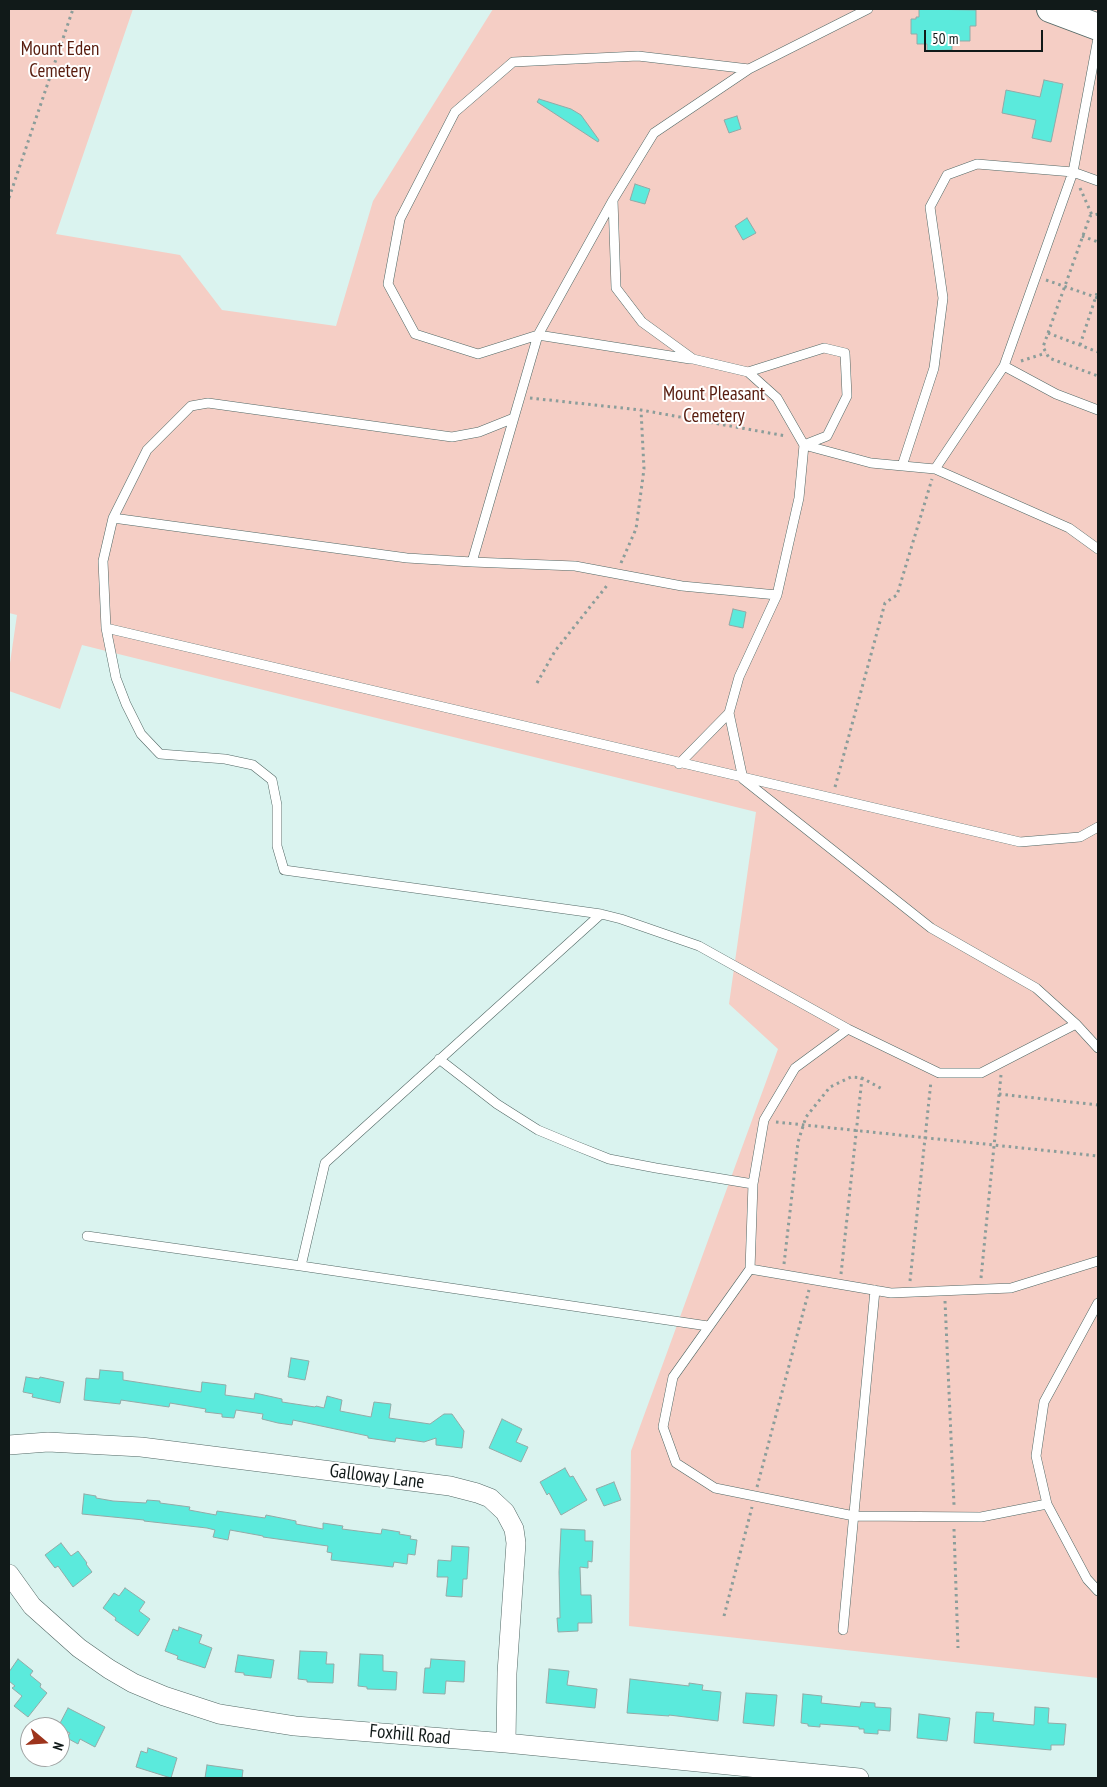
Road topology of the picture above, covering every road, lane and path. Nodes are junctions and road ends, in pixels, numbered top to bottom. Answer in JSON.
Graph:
{"nodes":[{"id":1,"x":73,"y":9,"type":"edge"},
{"id":2,"x":868,"y":9,"type":"edge"},
{"id":3,"x":1050,"y":9,"type":"edge"},
{"id":4,"x":1098,"y":27,"type":"edge"},
{"id":5,"x":1098,"y":38,"type":"edge"},
{"id":6,"x":749,"y":69,"type":"junction"},
{"id":7,"x":1073,"y":172,"type":"junction"},
{"id":8,"x":1098,"y":181,"type":"edge"},
{"id":9,"x":9,"y":198,"type":"edge"},
{"id":10,"x":613,"y":200,"type":"junction"},
{"id":11,"x":1098,"y":214,"type":"edge"},
{"id":12,"x":1092,"y":215,"type":"junction"},
{"id":13,"x":1082,"y":236,"type":"junction"},
{"id":14,"x":1098,"y":242,"type":"edge"},
{"id":15,"x":1036,"y":276,"type":"junction"},
{"id":16,"x":1065,"y":286,"type":"junction"},
{"id":17,"x":1098,"y":290,"type":"edge"},
{"id":18,"x":1097,"y":298,"type":"edge"},
{"id":19,"x":538,"y":334,"type":"junction"},
{"id":20,"x":1048,"y":334,"type":"junction"},
{"id":21,"x":1080,"y":345,"type":"junction"},
{"id":22,"x":1098,"y":352,"type":"edge"},
{"id":23,"x":1046,"y":353,"type":"junction"},
{"id":24,"x":693,"y":359,"type":"junction"},
{"id":25,"x":1004,"y":366,"type":"junction"},
{"id":26,"x":748,"y":372,"type":"junction"},
{"id":27,"x":1098,"y":376,"type":"edge"},
{"id":28,"x":520,"y":397,"type":"junction"},
{"id":29,"x":641,"y":410,"type":"junction"},
{"id":30,"x":1098,"y":410,"type":"edge"},
{"id":31,"x":514,"y":418,"type":"junction"},
{"id":32,"x":802,"y":442,"type":"junction"},
{"id":33,"x":902,"y":466,"type":"junction"},
{"id":34,"x":934,"y":469,"type":"junction"},
{"id":35,"x":113,"y":518,"type":"junction"},
{"id":36,"x":1098,"y":549,"type":"edge"},
{"id":37,"x":472,"y":562,"type":"junction"},
{"id":38,"x":617,"y":574,"type":"junction"},
{"id":39,"x":777,"y":595,"type":"junction"},
{"id":40,"x":106,"y":628,"type":"junction"},
{"id":41,"x":537,"y":683,"type":"dead end"},
{"id":42,"x":729,"y":713,"type":"junction"},
{"id":43,"x":679,"y":764,"type":"junction"},
{"id":44,"x":743,"y":779,"type":"junction"},
{"id":45,"x":832,"y":799,"type":"junction"},
{"id":46,"x":1098,"y":827,"type":"edge"},
{"id":47,"x":601,"y":914,"type":"junction"},
{"id":48,"x":1076,"y":1024,"type":"junction"},
{"id":49,"x":848,"y":1029,"type":"junction"},
{"id":50,"x":1098,"y":1048,"type":"edge"},
{"id":51,"x":439,"y":1059,"type":"junction"},
{"id":52,"x":1003,"y":1062,"type":"junction"},
{"id":53,"x":933,"y":1070,"type":"junction"},
{"id":54,"x":862,"y":1078,"type":"junction"},
{"id":55,"x":884,"y":1090,"type":"dead end"},
{"id":56,"x":999,"y":1094,"type":"junction"},
{"id":57,"x":1098,"y":1105,"type":"edge"},
{"id":58,"x":764,"y":1120,"type":"junction"},
{"id":59,"x":804,"y":1125,"type":"junction"},
{"id":60,"x":856,"y":1131,"type":"junction"},
{"id":61,"x":925,"y":1138,"type":"junction"},
{"id":62,"x":994,"y":1145,"type":"junction"},
{"id":63,"x":1098,"y":1156,"type":"edge"},
{"id":64,"x":753,"y":1184,"type":"junction"},
{"id":65,"x":87,"y":1236,"type":"dead end"},
{"id":66,"x":1098,"y":1261,"type":"edge"},
{"id":67,"x":301,"y":1266,"type":"junction"},
{"id":68,"x":750,"y":1268,"type":"junction"},
{"id":69,"x":783,"y":1274,"type":"junction"},
{"id":70,"x":812,"y":1279,"type":"junction"},
{"id":71,"x":840,"y":1284,"type":"junction"},
{"id":72,"x":979,"y":1289,"type":"junction"},
{"id":73,"x":875,"y":1290,"type":"junction"},
{"id":74,"x":945,"y":1291,"type":"junction"},
{"id":75,"x":908,"y":1292,"type":"junction"},
{"id":76,"x":1098,"y":1303,"type":"edge"},
{"id":77,"x":708,"y":1326,"type":"junction"},
{"id":78,"x":9,"y":1445,"type":"edge"},
{"id":79,"x":755,"y":1496,"type":"junction"},
{"id":80,"x":1047,"y":1504,"type":"junction"},
{"id":81,"x":854,"y":1516,"type":"junction"},
{"id":82,"x":954,"y":1517,"type":"junction"},
{"id":83,"x":9,"y":1574,"type":"edge"},
{"id":84,"x":1098,"y":1591,"type":"edge"},
{"id":85,"x":724,"y":1616,"type":"dead end"},
{"id":86,"x":843,"y":1630,"type":"dead end"},
{"id":87,"x":958,"y":1648,"type":"dead end"},
{"id":88,"x":506,"y":1743,"type":"junction"},
{"id":89,"x":859,"y":1778,"type":"edge"}],
"edges":[{"from":1,"to":9,"type":"path"},
{"from":2,"to":6,"type":"lane"},
{"from":3,"to":4,"type":"street"},
{"from":5,"to":7,"type":"lane"},
{"from":6,"to":10,"type":"lane"},
{"from":6,"to":19,"type":"lane"},
{"from":7,"to":8,"type":"lane"},
{"from":7,"to":12,"type":"path"},
{"from":7,"to":15,"type":"lane"},
{"from":7,"to":33,"type":"lane"},
{"from":10,"to":19,"type":"lane"},
{"from":10,"to":24,"type":"lane"},
{"from":11,"to":12,"type":"path"},
{"from":12,"to":13,"type":"path"},
{"from":13,"to":14,"type":"path"},
{"from":13,"to":16,"type":"path"},
{"from":15,"to":16,"type":"path"},
{"from":15,"to":25,"type":"lane"},
{"from":16,"to":18,"type":"path"},
{"from":16,"to":20,"type":"path"},
{"from":17,"to":18,"type":"path"},
{"from":18,"to":21,"type":"path"},
{"from":19,"to":24,"type":"lane"},
{"from":19,"to":28,"type":"lane"},
{"from":20,"to":21,"type":"path"},
{"from":20,"to":23,"type":"path"},
{"from":21,"to":22,"type":"path"},
{"from":23,"to":25,"type":"path"},
{"from":23,"to":27,"type":"path"},
{"from":24,"to":26,"type":"lane"},
{"from":25,"to":30,"type":"lane"},
{"from":25,"to":34,"type":"lane"},
{"from":26,"to":32,"type":"lane"},
{"from":26,"to":32,"type":"lane"},
{"from":28,"to":29,"type":"path"},
{"from":28,"to":31,"type":"lane"},
{"from":29,"to":32,"type":"path"},
{"from":29,"to":38,"type":"path"},
{"from":31,"to":35,"type":"lane"},
{"from":31,"to":37,"type":"lane"},
{"from":32,"to":33,"type":"lane"},
{"from":32,"to":39,"type":"lane"},
{"from":33,"to":34,"type":"lane"},
{"from":34,"to":36,"type":"lane"},
{"from":34,"to":45,"type":"path"},
{"from":35,"to":37,"type":"lane"},
{"from":35,"to":40,"type":"lane"},
{"from":37,"to":38,"type":"lane"},
{"from":38,"to":39,"type":"lane"},
{"from":38,"to":41,"type":"path"},
{"from":39,"to":42,"type":"lane"},
{"from":40,"to":43,"type":"lane"},
{"from":40,"to":47,"type":"lane"},
{"from":42,"to":43,"type":"lane"},
{"from":42,"to":44,"type":"lane"},
{"from":43,"to":44,"type":"lane"},
{"from":44,"to":45,"type":"lane"},
{"from":44,"to":48,"type":"lane"},
{"from":45,"to":46,"type":"lane"},
{"from":47,"to":49,"type":"lane"},
{"from":47,"to":51,"type":"lane"},
{"from":48,"to":50,"type":"lane"},
{"from":48,"to":52,"type":"lane"},
{"from":49,"to":53,"type":"lane"},
{"from":49,"to":58,"type":"lane"},
{"from":51,"to":64,"type":"lane"},
{"from":51,"to":67,"type":"lane"},
{"from":52,"to":53,"type":"lane"},
{"from":52,"to":56,"type":"path"},
{"from":53,"to":61,"type":"path"},
{"from":54,"to":55,"type":"path"},
{"from":54,"to":59,"type":"path"},
{"from":54,"to":60,"type":"path"},
{"from":56,"to":57,"type":"path"},
{"from":56,"to":62,"type":"path"},
{"from":58,"to":59,"type":"path"},
{"from":58,"to":64,"type":"lane"},
{"from":59,"to":60,"type":"path"},
{"from":59,"to":69,"type":"path"},
{"from":60,"to":61,"type":"path"},
{"from":60,"to":71,"type":"path"},
{"from":61,"to":62,"type":"path"},
{"from":61,"to":75,"type":"path"},
{"from":62,"to":63,"type":"path"},
{"from":62,"to":72,"type":"path"},
{"from":64,"to":68,"type":"lane"},
{"from":65,"to":67,"type":"lane"},
{"from":66,"to":72,"type":"lane"},
{"from":67,"to":77,"type":"lane"},
{"from":68,"to":69,"type":"lane"},
{"from":68,"to":77,"type":"lane"},
{"from":69,"to":70,"type":"lane"},
{"from":70,"to":71,"type":"lane"},
{"from":70,"to":79,"type":"path"},
{"from":71,"to":73,"type":"lane"},
{"from":72,"to":74,"type":"lane"},
{"from":73,"to":75,"type":"lane"},
{"from":73,"to":81,"type":"lane"},
{"from":74,"to":75,"type":"lane"},
{"from":74,"to":82,"type":"path"},
{"from":76,"to":80,"type":"lane"},
{"from":77,"to":79,"type":"lane"},
{"from":78,"to":88,"type":"street","name":"Galloway Lane"},
{"from":79,"to":81,"type":"lane"},
{"from":79,"to":85,"type":"path"},
{"from":80,"to":82,"type":"lane"},
{"from":80,"to":84,"type":"lane"},
{"from":81,"to":82,"type":"lane"},
{"from":81,"to":86,"type":"lane"},
{"from":82,"to":87,"type":"path"},
{"from":83,"to":88,"type":"street","name":"Foxhill Road"},
{"from":88,"to":89,"type":"street","name":"Foxhill Road"}]}
